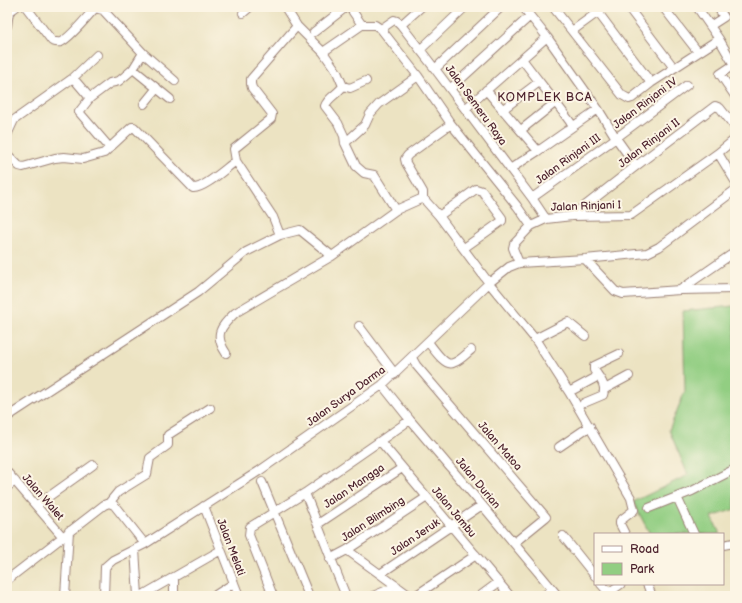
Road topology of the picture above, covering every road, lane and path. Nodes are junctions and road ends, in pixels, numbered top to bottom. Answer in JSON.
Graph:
{"nodes":[{"id":1,"x":16,"y":7,"type":"edge"},
{"id":2,"x":26,"y":7,"type":"edge"},
{"id":3,"x":250,"y":7,"type":"edge"},
{"id":4,"x":285,"y":7,"type":"edge"},
{"id":5,"x":346,"y":7,"type":"edge"},
{"id":6,"x":355,"y":7,"type":"edge"},
{"id":7,"x":421,"y":7,"type":"edge"},
{"id":8,"x":465,"y":7,"type":"edge"},
{"id":9,"x":501,"y":7,"type":"edge"},
{"id":10,"x":523,"y":7,"type":"edge"},
{"id":11,"x":553,"y":7,"type":"edge"},
{"id":12,"x":605,"y":7,"type":"edge"},
{"id":13,"x":628,"y":7,"type":"edge"},
{"id":14,"x":663,"y":7,"type":"edge"},
{"id":15,"x":697,"y":7,"type":"edge"},
{"id":16,"x":105,"y":8,"type":"edge"},
{"id":17,"x":719,"y":9,"type":"dead end"},
{"id":18,"x":596,"y":10,"type":"edge"},
{"id":19,"x":243,"y":13,"type":"dead end"},
{"id":20,"x":530,"y":16,"type":"junction"},
{"id":21,"x":362,"y":25,"type":"junction"},
{"id":22,"x":401,"y":25,"type":"junction"},
{"id":23,"x":7,"y":26,"type":"edge"},
{"id":24,"x":297,"y":26,"type":"junction"},
{"id":25,"x":710,"y":26,"type":"junction"},
{"id":26,"x":381,"y":29,"type":"junction"},
{"id":27,"x":572,"y":31,"type":"junction"},
{"id":28,"x":314,"y":32,"type":"dead end"},
{"id":29,"x":547,"y":37,"type":"junction"},
{"id":30,"x":719,"y":39,"type":"junction"},
{"id":31,"x":420,"y":50,"type":"junction"},
{"id":32,"x":323,"y":52,"type":"junction"},
{"id":33,"x":698,"y":52,"type":"junction"},
{"id":34,"x":142,"y":53,"type":"junction"},
{"id":35,"x":97,"y":55,"type":"dead end"},
{"id":36,"x":522,"y":59,"type":"junction"},
{"id":37,"x":734,"y":64,"type":"edge"},
{"id":38,"x":674,"y":68,"type":"junction"},
{"id":39,"x":133,"y":69,"type":"junction"},
{"id":40,"x":436,"y":69,"type":"junction"},
{"id":41,"x":418,"y":76,"type":"junction"},
{"id":42,"x":73,"y":78,"type":"junction"},
{"id":43,"x":175,"y":81,"type":"dead end"},
{"id":44,"x":366,"y":81,"type":"dead end"},
{"id":45,"x":539,"y":82,"type":"junction"},
{"id":46,"x":651,"y":83,"type":"junction"},
{"id":47,"x":687,"y":85,"type":"dead end"},
{"id":48,"x":343,"y":86,"type":"junction"},
{"id":49,"x":157,"y":88,"type":"junction"},
{"id":50,"x":450,"y":89,"type":"junction"},
{"id":51,"x":486,"y":90,"type":"junction"},
{"id":52,"x":735,"y":96,"type":"edge"},
{"id":53,"x":90,"y":98,"type":"junction"},
{"id":54,"x":170,"y":99,"type":"dead end"},
{"id":55,"x":556,"y":102,"type":"junction"},
{"id":56,"x":144,"y":104,"type":"dead end"},
{"id":57,"x":465,"y":109,"type":"junction"},
{"id":58,"x":598,"y":109,"type":"junction"},
{"id":59,"x":502,"y":110,"type":"junction"},
{"id":60,"x":451,"y":124,"type":"junction"},
{"id":61,"x":573,"y":126,"type":"junction"},
{"id":62,"x":735,"y":127,"type":"edge"},
{"id":63,"x":521,"y":130,"type":"junction"},
{"id":64,"x":7,"y":135,"type":"edge"},
{"id":65,"x":616,"y":138,"type":"junction"},
{"id":66,"x":735,"y":139,"type":"edge"},
{"id":67,"x":345,"y":144,"type":"junction"},
{"id":68,"x":110,"y":148,"type":"junction"},
{"id":69,"x":538,"y":151,"type":"junction"},
{"id":70,"x":718,"y":153,"type":"junction"},
{"id":71,"x":7,"y":154,"type":"edge"},
{"id":72,"x":236,"y":161,"type":"junction"},
{"id":73,"x":636,"y":166,"type":"junction"},
{"id":74,"x":510,"y":169,"type":"junction"},
{"id":75,"x":735,"y":181,"type":"edge"},
{"id":76,"x":735,"y":190,"type":"edge"},
{"id":77,"x":422,"y":198,"type":"junction"},
{"id":78,"x":532,"y":198,"type":"junction"},
{"id":79,"x":396,"y":210,"type":"junction"},
{"id":80,"x":440,"y":216,"type":"junction"},
{"id":81,"x":572,"y":216,"type":"junction"},
{"id":82,"x":546,"y":219,"type":"junction"},
{"id":83,"x":531,"y":226,"type":"junction"},
{"id":84,"x":280,"y":235,"type":"junction"},
{"id":85,"x":464,"y":248,"type":"junction"},
{"id":86,"x":735,"y":252,"type":"edge"},
{"id":87,"x":332,"y":256,"type":"junction"},
{"id":88,"x":585,"y":259,"type":"junction"},
{"id":89,"x":519,"y":263,"type":"junction"},
{"id":90,"x":489,"y":283,"type":"junction"},
{"id":91,"x":735,"y":289,"type":"edge"},
{"id":92,"x":680,"y":290,"type":"junction"},
{"id":93,"x":359,"y":326,"type":"dead end"},
{"id":94,"x":585,"y":336,"type":"dead end"},
{"id":95,"x":535,"y":339,"type":"junction"},
{"id":96,"x":428,"y":342,"type":"junction"},
{"id":97,"x":471,"y":350,"type":"dead end"},
{"id":98,"x":226,"y":353,"type":"dead end"},
{"id":99,"x":618,"y":354,"type":"dead end"},
{"id":100,"x":412,"y":358,"type":"junction"},
{"id":101,"x":395,"y":374,"type":"junction"},
{"id":102,"x":597,"y":374,"type":"junction"},
{"id":103,"x":629,"y":376,"type":"dead end"},
{"id":104,"x":382,"y":385,"type":"junction"},
{"id":105,"x":605,"y":389,"type":"junction"},
{"id":106,"x":569,"y":392,"type":"junction"},
{"id":107,"x":584,"y":403,"type":"dead end"},
{"id":108,"x":210,"y":408,"type":"dead end"},
{"id":109,"x":7,"y":417,"type":"edge"},
{"id":110,"x":410,"y":420,"type":"junction"},
{"id":111,"x":590,"y":426,"type":"junction"},
{"id":112,"x":380,"y":442,"type":"junction"},
{"id":113,"x":559,"y":447,"type":"dead end"},
{"id":114,"x":93,"y":465,"type":"dead end"},
{"id":115,"x":402,"y":468,"type":"junction"},
{"id":116,"x":735,"y":469,"type":"edge"},
{"id":117,"x":7,"y":472,"type":"edge"},
{"id":118,"x":14,"y":481,"type":"junction"},
{"id":119,"x":262,"y":482,"type":"dead end"},
{"id":120,"x":7,"y":487,"type":"edge"},
{"id":121,"x":305,"y":493,"type":"junction"},
{"id":122,"x":427,"y":497,"type":"junction"},
{"id":123,"x":677,"y":497,"type":"junction"},
{"id":124,"x":109,"y":503,"type":"junction"},
{"id":125,"x":37,"y":505,"type":"junction"},
{"id":126,"x":482,"y":505,"type":"junction"},
{"id":127,"x":204,"y":506,"type":"junction"},
{"id":128,"x":649,"y":508,"type":"dead end"},
{"id":129,"x":274,"y":512,"type":"junction"},
{"id":130,"x":318,"y":524,"type":"junction"},
{"id":131,"x":451,"y":526,"type":"junction"},
{"id":132,"x":624,"y":533,"type":"edge"},
{"id":133,"x":694,"y":533,"type":"edge"},
{"id":134,"x":66,"y":534,"type":"junction"},
{"id":135,"x":563,"y":536,"type":"dead end"},
{"id":136,"x":514,"y":543,"type":"junction"},
{"id":137,"x":734,"y":543,"type":"dead end"},
{"id":138,"x":145,"y":544,"type":"junction"},
{"id":139,"x":724,"y":545,"type":"edge"},
{"id":140,"x":134,"y":549,"type":"junction"},
{"id":141,"x":221,"y":550,"type":"junction"},
{"id":142,"x":347,"y":550,"type":"junction"},
{"id":143,"x":476,"y":555,"type":"junction"},
{"id":144,"x":330,"y":558,"type":"junction"},
{"id":145,"x":380,"y":574,"type":"junction"},
{"id":146,"x":594,"y":575,"type":"edge"},
{"id":147,"x":174,"y":577,"type":"junction"},
{"id":148,"x":7,"y":580,"type":"edge"},
{"id":149,"x":499,"y":582,"type":"junction"},
{"id":150,"x":234,"y":584,"type":"junction"},
{"id":151,"x":602,"y":585,"type":"edge"},
{"id":152,"x":620,"y":585,"type":"edge"},
{"id":153,"x":647,"y":585,"type":"edge"},
{"id":154,"x":397,"y":586,"type":"junction"},
{"id":155,"x":555,"y":593,"type":"edge"},
{"id":156,"x":606,"y":594,"type":"edge"},
{"id":157,"x":65,"y":596,"type":"edge"},
{"id":158,"x":104,"y":596,"type":"edge"},
{"id":159,"x":140,"y":596,"type":"edge"},
{"id":160,"x":174,"y":596,"type":"edge"},
{"id":161,"x":214,"y":596,"type":"edge"},
{"id":162,"x":239,"y":596,"type":"edge"},
{"id":163,"x":273,"y":596,"type":"edge"},
{"id":164,"x":308,"y":596,"type":"edge"},
{"id":165,"x":346,"y":596,"type":"edge"},
{"id":166,"x":373,"y":596,"type":"edge"},
{"id":167,"x":410,"y":596,"type":"edge"},
{"id":168,"x":415,"y":596,"type":"edge"},
{"id":169,"x":480,"y":596,"type":"edge"},
{"id":170,"x":510,"y":596,"type":"edge"},
{"id":171,"x":543,"y":596,"type":"edge"},
{"id":172,"x":652,"y":596,"type":"edge"}],
"edges":[{"from":1,"to":23,"type":"street"},
{"from":2,"to":16,"type":"street"},
{"from":3,"to":19,"type":"street"},
{"from":4,"to":24,"type":"street"},
{"from":5,"to":28,"type":"street"},
{"from":6,"to":21,"type":"street"},
{"from":7,"to":22,"type":"street"},
{"from":8,"to":31,"type":"street"},
{"from":9,"to":40,"type":"street"},
{"from":10,"to":20,"type":"street"},
{"from":11,"to":27,"type":"street"},
{"from":12,"to":18,"type":"street"},
{"from":13,"to":38,"type":"street"},
{"from":14,"to":33,"type":"street"},
{"from":15,"to":25,"type":"street"},
{"from":16,"to":34,"type":"street"},
{"from":17,"to":25,"type":"street"},
{"from":18,"to":27,"type":"street"},
{"from":18,"to":46,"type":"street"},
{"from":20,"to":29,"type":"street"},
{"from":20,"to":50,"type":"street"},
{"from":21,"to":26,"type":"street"},
{"from":21,"to":32,"type":"street"},
{"from":22,"to":26,"type":"street"},
{"from":22,"to":31,"type":"street","name":"Jalan Semeru Raya"},
{"from":24,"to":32,"type":"street"},
{"from":24,"to":72,"type":"street"},
{"from":25,"to":30,"type":"street"},
{"from":26,"to":41,"type":"street"},
{"from":27,"to":46,"type":"street"},
{"from":29,"to":36,"type":"street"},
{"from":29,"to":58,"type":"street"},
{"from":30,"to":33,"type":"street"},
{"from":30,"to":37,"type":"street"},
{"from":31,"to":40,"type":"street","name":"Jalan Semeru Raya"},
{"from":32,"to":48,"type":"street"},
{"from":33,"to":38,"type":"street"},
{"from":34,"to":39,"type":"street"},
{"from":34,"to":43,"type":"street"},
{"from":35,"to":42,"type":"street"},
{"from":36,"to":45,"type":"street"},
{"from":36,"to":51,"type":"street"},
{"from":37,"to":52,"type":"street"},
{"from":38,"to":46,"type":"street"},
{"from":39,"to":49,"type":"street"},
{"from":39,"to":53,"type":"street"},
{"from":40,"to":50,"type":"street","name":"Jalan Semeru Raya"},
{"from":41,"to":60,"type":"street"},
{"from":41,"to":67,"type":"street"},
{"from":42,"to":53,"type":"street"},
{"from":42,"to":64,"type":"street"},
{"from":44,"to":48,"type":"street"},
{"from":45,"to":55,"type":"street"},
{"from":45,"to":59,"type":"street"},
{"from":47,"to":65,"type":"street","name":"Jalan Rinjani IV"},
{"from":48,"to":67,"type":"street"},
{"from":49,"to":54,"type":"street"},
{"from":49,"to":56,"type":"street"},
{"from":50,"to":57,"type":"street","name":"Jalan Semeru Raya"},
{"from":51,"to":57,"type":"street"},
{"from":51,"to":59,"type":"street"},
{"from":53,"to":68,"type":"street"},
{"from":55,"to":61,"type":"street"},
{"from":55,"to":63,"type":"street"},
{"from":57,"to":74,"type":"street","name":"Jalan Semeru Raya"},
{"from":58,"to":61,"type":"street"},
{"from":58,"to":65,"type":"street"},
{"from":59,"to":63,"type":"street"},
{"from":60,"to":77,"type":"street"},
{"from":60,"to":83,"type":"street"},
{"from":61,"to":69,"type":"street"},
{"from":62,"to":73,"type":"street","name":"Jalan Rinjani II"},
{"from":63,"to":69,"type":"street"},
{"from":65,"to":73,"type":"street"},
{"from":65,"to":78,"type":"street","name":"Jalan Rinjani III"},
{"from":66,"to":70,"type":"street","name":"Jalan Rinjani I"},
{"from":67,"to":79,"type":"street"},
{"from":68,"to":71,"type":"street"},
{"from":68,"to":72,"type":"street"},
{"from":69,"to":74,"type":"street"},
{"from":70,"to":75,"type":"street"},
{"from":70,"to":81,"type":"street","name":"Jalan Rinjani I"},
{"from":72,"to":84,"type":"street"},
{"from":73,"to":81,"type":"street","name":"Jalan Rinjani II"},
{"from":74,"to":78,"type":"street","name":"Jalan Semeru Raya"},
{"from":76,"to":88,"type":"street","name":"Jalan Surya Darma"},
{"from":77,"to":79,"type":"street"},
{"from":77,"to":80,"type":"street"},
{"from":78,"to":82,"type":"street","name":"Jalan Semeru Raya"},
{"from":79,"to":87,"type":"street"},
{"from":80,"to":85,"type":"street"},
{"from":80,"to":85,"type":"street"},
{"from":81,"to":82,"type":"street","name":"Jalan Rinjani I"},
{"from":82,"to":83,"type":"street","name":"Jalan Rinjani I"},
{"from":83,"to":89,"type":"street","name":"Jalan Rinjani I"},
{"from":84,"to":87,"type":"street"},
{"from":84,"to":109,"type":"street"},
{"from":85,"to":90,"type":"street"},
{"from":86,"to":92,"type":"street"},
{"from":87,"to":98,"type":"street"},
{"from":88,"to":89,"type":"street","name":"Jalan Surya Darma"},
{"from":88,"to":92,"type":"street"},
{"from":89,"to":90,"type":"street","name":"Jalan Surya Darma"},
{"from":90,"to":95,"type":"street"},
{"from":90,"to":96,"type":"street","name":"Jalan Surya Darma"},
{"from":91,"to":92,"type":"street"},
{"from":93,"to":101,"type":"street"},
{"from":94,"to":95,"type":"street"},
{"from":95,"to":106,"type":"street"},
{"from":96,"to":97,"type":"street"},
{"from":96,"to":100,"type":"street","name":"Jalan Surya Darma"},
{"from":99,"to":102,"type":"street"},
{"from":100,"to":101,"type":"street","name":"Jalan Surya Darma"},
{"from":100,"to":136,"type":"street","name":"Jalan Matoa"},
{"from":101,"to":104,"type":"street","name":"Jalan Surya Darma"},
{"from":102,"to":105,"type":"street"},
{"from":102,"to":106,"type":"street"},
{"from":103,"to":105,"type":"street"},
{"from":104,"to":110,"type":"street","name":"Jalan Durian"},
{"from":104,"to":127,"type":"street","name":"Jalan Surya Darma"},
{"from":105,"to":107,"type":"street"},
{"from":106,"to":111,"type":"street"},
{"from":108,"to":124,"type":"street"},
{"from":110,"to":112,"type":"street"},
{"from":110,"to":126,"type":"street","name":"Jalan Durian"},
{"from":111,"to":113,"type":"street"},
{"from":111,"to":132,"type":"street"},
{"from":112,"to":115,"type":"street","name":"Jalan Jambu"},
{"from":112,"to":121,"type":"street"},
{"from":114,"to":125,"type":"street"},
{"from":115,"to":122,"type":"street","name":"Jalan Jambu"},
{"from":115,"to":130,"type":"street","name":"Jalan Mangga"},
{"from":116,"to":123,"type":"street"},
{"from":117,"to":118,"type":"street","name":"Jalan Walet"},
{"from":118,"to":120,"type":"street"},
{"from":118,"to":125,"type":"street","name":"Jalan Walet"},
{"from":119,"to":129,"type":"street"},
{"from":121,"to":129,"type":"street"},
{"from":121,"to":130,"type":"street"},
{"from":122,"to":131,"type":"street","name":"Jalan Jambu"},
{"from":122,"to":142,"type":"street","name":"Jalan Blimbing"},
{"from":123,"to":128,"type":"street"},
{"from":123,"to":133,"type":"street"},
{"from":124,"to":134,"type":"street"},
{"from":124,"to":138,"type":"street"},
{"from":125,"to":134,"type":"street","name":"Jalan Walet"},
{"from":126,"to":131,"type":"street","name":"Jalan Jeruk"},
{"from":126,"to":136,"type":"street","name":"Jalan Durian"},
{"from":127,"to":138,"type":"street","name":"Jalan Surya Darma"},
{"from":127,"to":141,"type":"street","name":"Jalan Melati"},
{"from":129,"to":163,"type":"street"},
{"from":129,"to":164,"type":"street"},
{"from":130,"to":144,"type":"street"},
{"from":131,"to":143,"type":"street","name":"Jalan Jambu"},
{"from":131,"to":145,"type":"street","name":"Jalan Jeruk"},
{"from":134,"to":148,"type":"street"},
{"from":134,"to":157,"type":"street"},
{"from":135,"to":146,"type":"street"},
{"from":136,"to":155,"type":"street","name":"Jalan Durian"},
{"from":137,"to":139,"type":"street"},
{"from":138,"to":140,"type":"street","name":"Jalan Surya Darma"},
{"from":140,"to":158,"type":"street","name":"Jalan Surya Darma"},
{"from":140,"to":159,"type":"street"},
{"from":141,"to":147,"type":"street"},
{"from":141,"to":150,"type":"street","name":"Jalan Melati"},
{"from":142,"to":144,"type":"street","name":"Jalan Blimbing"},
{"from":142,"to":145,"type":"street"},
{"from":143,"to":149,"type":"street","name":"Jalan Jambu"},
{"from":143,"to":168,"type":"street"},
{"from":144,"to":165,"type":"street"},
{"from":145,"to":154,"type":"street"},
{"from":147,"to":159,"type":"street"},
{"from":147,"to":160,"type":"street"},
{"from":149,"to":169,"type":"street"},
{"from":149,"to":170,"type":"street","name":"Jalan Jambu"},
{"from":150,"to":161,"type":"street"},
{"from":150,"to":162,"type":"street","name":"Jalan Melati"},
{"from":151,"to":156,"type":"street"},
{"from":152,"to":156,"type":"street"},
{"from":153,"to":172,"type":"street"},
{"from":154,"to":166,"type":"street"},
{"from":154,"to":167,"type":"street"},
{"from":155,"to":171,"type":"street"}]}
